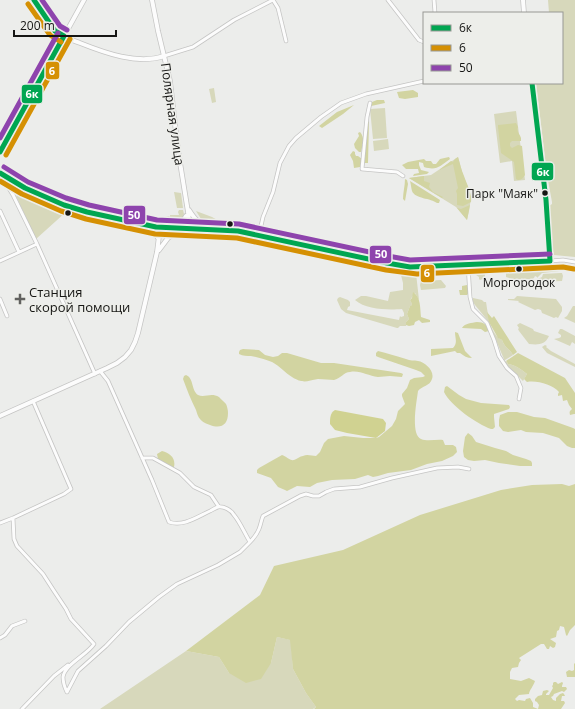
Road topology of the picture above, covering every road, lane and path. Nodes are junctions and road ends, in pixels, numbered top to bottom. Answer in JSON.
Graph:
{"nodes":[{"id":1,"x":34,"y":0,"type":"edge"},
{"id":2,"x":84,"y":0,"type":"edge"},
{"id":3,"x":152,"y":0,"type":"edge"},
{"id":4,"x":273,"y":0,"type":"edge"},
{"id":5,"x":388,"y":0,"type":"edge"},
{"id":6,"x":434,"y":0,"type":"edge"},
{"id":7,"x":523,"y":0,"type":"edge"},
{"id":8,"x":435,"y":12,"type":"edge"},
{"id":9,"x":524,"y":12,"type":"edge"},
{"id":10,"x":64,"y":36,"type":"junction"},
{"id":11,"x":286,"y":41,"type":"dead end"},
{"id":12,"x":423,"y":42,"type":"edge"},
{"id":13,"x":164,"y":56,"type":"junction"},
{"id":14,"x":423,"y":81,"type":"edge"},
{"id":15,"x":532,"y":84,"type":"edge"},
{"id":16,"x":370,"y":103,"type":"dead end"},
{"id":17,"x":0,"y":152,"type":"edge"},
{"id":18,"x":0,"y":173,"type":"edge"},
{"id":19,"x":404,"y":176,"type":"dead end"},
{"id":20,"x":18,"y":184,"type":"junction"},
{"id":21,"x":13,"y":195,"type":"junction"},
{"id":22,"x":188,"y":208,"type":"junction"},
{"id":23,"x":0,"y":211,"type":"edge"},
{"id":24,"x":186,"y":216,"type":"junction"},
{"id":25,"x":140,"y":224,"type":"junction"},
{"id":26,"x":160,"y":228,"type":"junction"},
{"id":27,"x":169,"y":228,"type":"junction"},
{"id":28,"x":181,"y":228,"type":"junction"},
{"id":29,"x":190,"y":228,"type":"junction"},
{"id":30,"x":212,"y":230,"type":"junction"},
{"id":31,"x":259,"y":235,"type":"junction"},
{"id":32,"x":158,"y":242,"type":"junction"},
{"id":33,"x":37,"y":244,"type":"junction"},
{"id":34,"x":19,"y":252,"type":"junction"},
{"id":35,"x":157,"y":252,"type":"junction"},
{"id":36,"x":0,"y":261,"type":"edge"},
{"id":37,"x":550,"y":261,"type":"junction"},
{"id":38,"x":575,"y":262,"type":"edge"},
{"id":39,"x":468,"y":265,"type":"junction"},
{"id":40,"x":0,"y":299,"type":"edge"},
{"id":41,"x":7,"y":316,"type":"dead end"},
{"id":42,"x":100,"y":372,"type":"junction"},
{"id":43,"x":95,"y":374,"type":"junction"},
{"id":44,"x":519,"y":399,"type":"dead end"},
{"id":45,"x":32,"y":401,"type":"junction"},
{"id":46,"x":0,"y":416,"type":"edge"},
{"id":47,"x":142,"y":458,"type":"junction"},
{"id":48,"x":469,"y":469,"type":"dead end"},
{"id":49,"x":219,"y":507,"type":"junction"},
{"id":50,"x":13,"y":518,"type":"junction"},
{"id":51,"x":0,"y":523,"type":"edge"},
{"id":52,"x":250,"y":542,"type":"junction"},
{"id":53,"x":25,"y":621,"type":"dead end"},
{"id":54,"x":0,"y":638,"type":"edge"},
{"id":55,"x":74,"y":663,"type":"junction"},
{"id":56,"x":22,"y":709,"type":"edge"}],
"edges":[{"from":1,"to":10,"type":"street"},
{"from":2,"to":10,"type":"street"},
{"from":3,"to":13,"type":"street","name":"Полярная улица"},
{"from":4,"to":11,"type":"street"},
{"from":4,"to":13,"type":"street"},
{"from":5,"to":12,"type":"street"},
{"from":6,"to":8,"type":"street"},
{"from":7,"to":9,"type":"street"},
{"from":10,"to":13,"type":"street"},
{"from":10,"to":17,"type":"street"},
{"from":13,"to":22,"type":"street","name":"Полярная улица"},
{"from":14,"to":31,"type":"street"},
{"from":15,"to":37,"type":"street"},
{"from":16,"to":19,"type":"street"},
{"from":18,"to":20,"type":"street"},
{"from":18,"to":21,"type":"street"},
{"from":20,"to":21,"type":"street"},
{"from":20,"to":25,"type":"street"},
{"from":21,"to":33,"type":"street"},
{"from":22,"to":24,"type":"street"},
{"from":22,"to":29,"type":"street","name":"Полярная улица"},
{"from":22,"to":30,"type":"street"},
{"from":23,"to":34,"type":"street"},
{"from":24,"to":27,"type":"street"},
{"from":24,"to":28,"type":"street"},
{"from":25,"to":26,"type":"street"},
{"from":25,"to":32,"type":"street"},
{"from":26,"to":27,"type":"street"},
{"from":26,"to":32,"type":"street"},
{"from":27,"to":28,"type":"street"},
{"from":28,"to":29,"type":"street"},
{"from":28,"to":35,"type":"street"},
{"from":29,"to":30,"type":"street"},
{"from":30,"to":31,"type":"street"},
{"from":31,"to":39,"type":"street"},
{"from":32,"to":35,"type":"street"},
{"from":33,"to":34,"type":"street"},
{"from":33,"to":43,"type":"street"},
{"from":34,"to":36,"type":"street"},
{"from":35,"to":42,"type":"street"},
{"from":37,"to":38,"type":"street"},
{"from":37,"to":39,"type":"street"},
{"from":39,"to":44,"type":"street"},
{"from":40,"to":41,"type":"street"},
{"from":42,"to":43,"type":"street"},
{"from":42,"to":47,"type":"street"},
{"from":43,"to":45,"type":"street"},
{"from":45,"to":46,"type":"street"},
{"from":45,"to":50,"type":"street"},
{"from":47,"to":49,"type":"street"},
{"from":47,"to":49,"type":"street"},
{"from":48,"to":52,"type":"street"},
{"from":49,"to":52,"type":"street"},
{"from":50,"to":51,"type":"street"},
{"from":50,"to":55,"type":"street"},
{"from":52,"to":55,"type":"street"},
{"from":53,"to":54,"type":"street"},
{"from":55,"to":56,"type":"street"}]}
